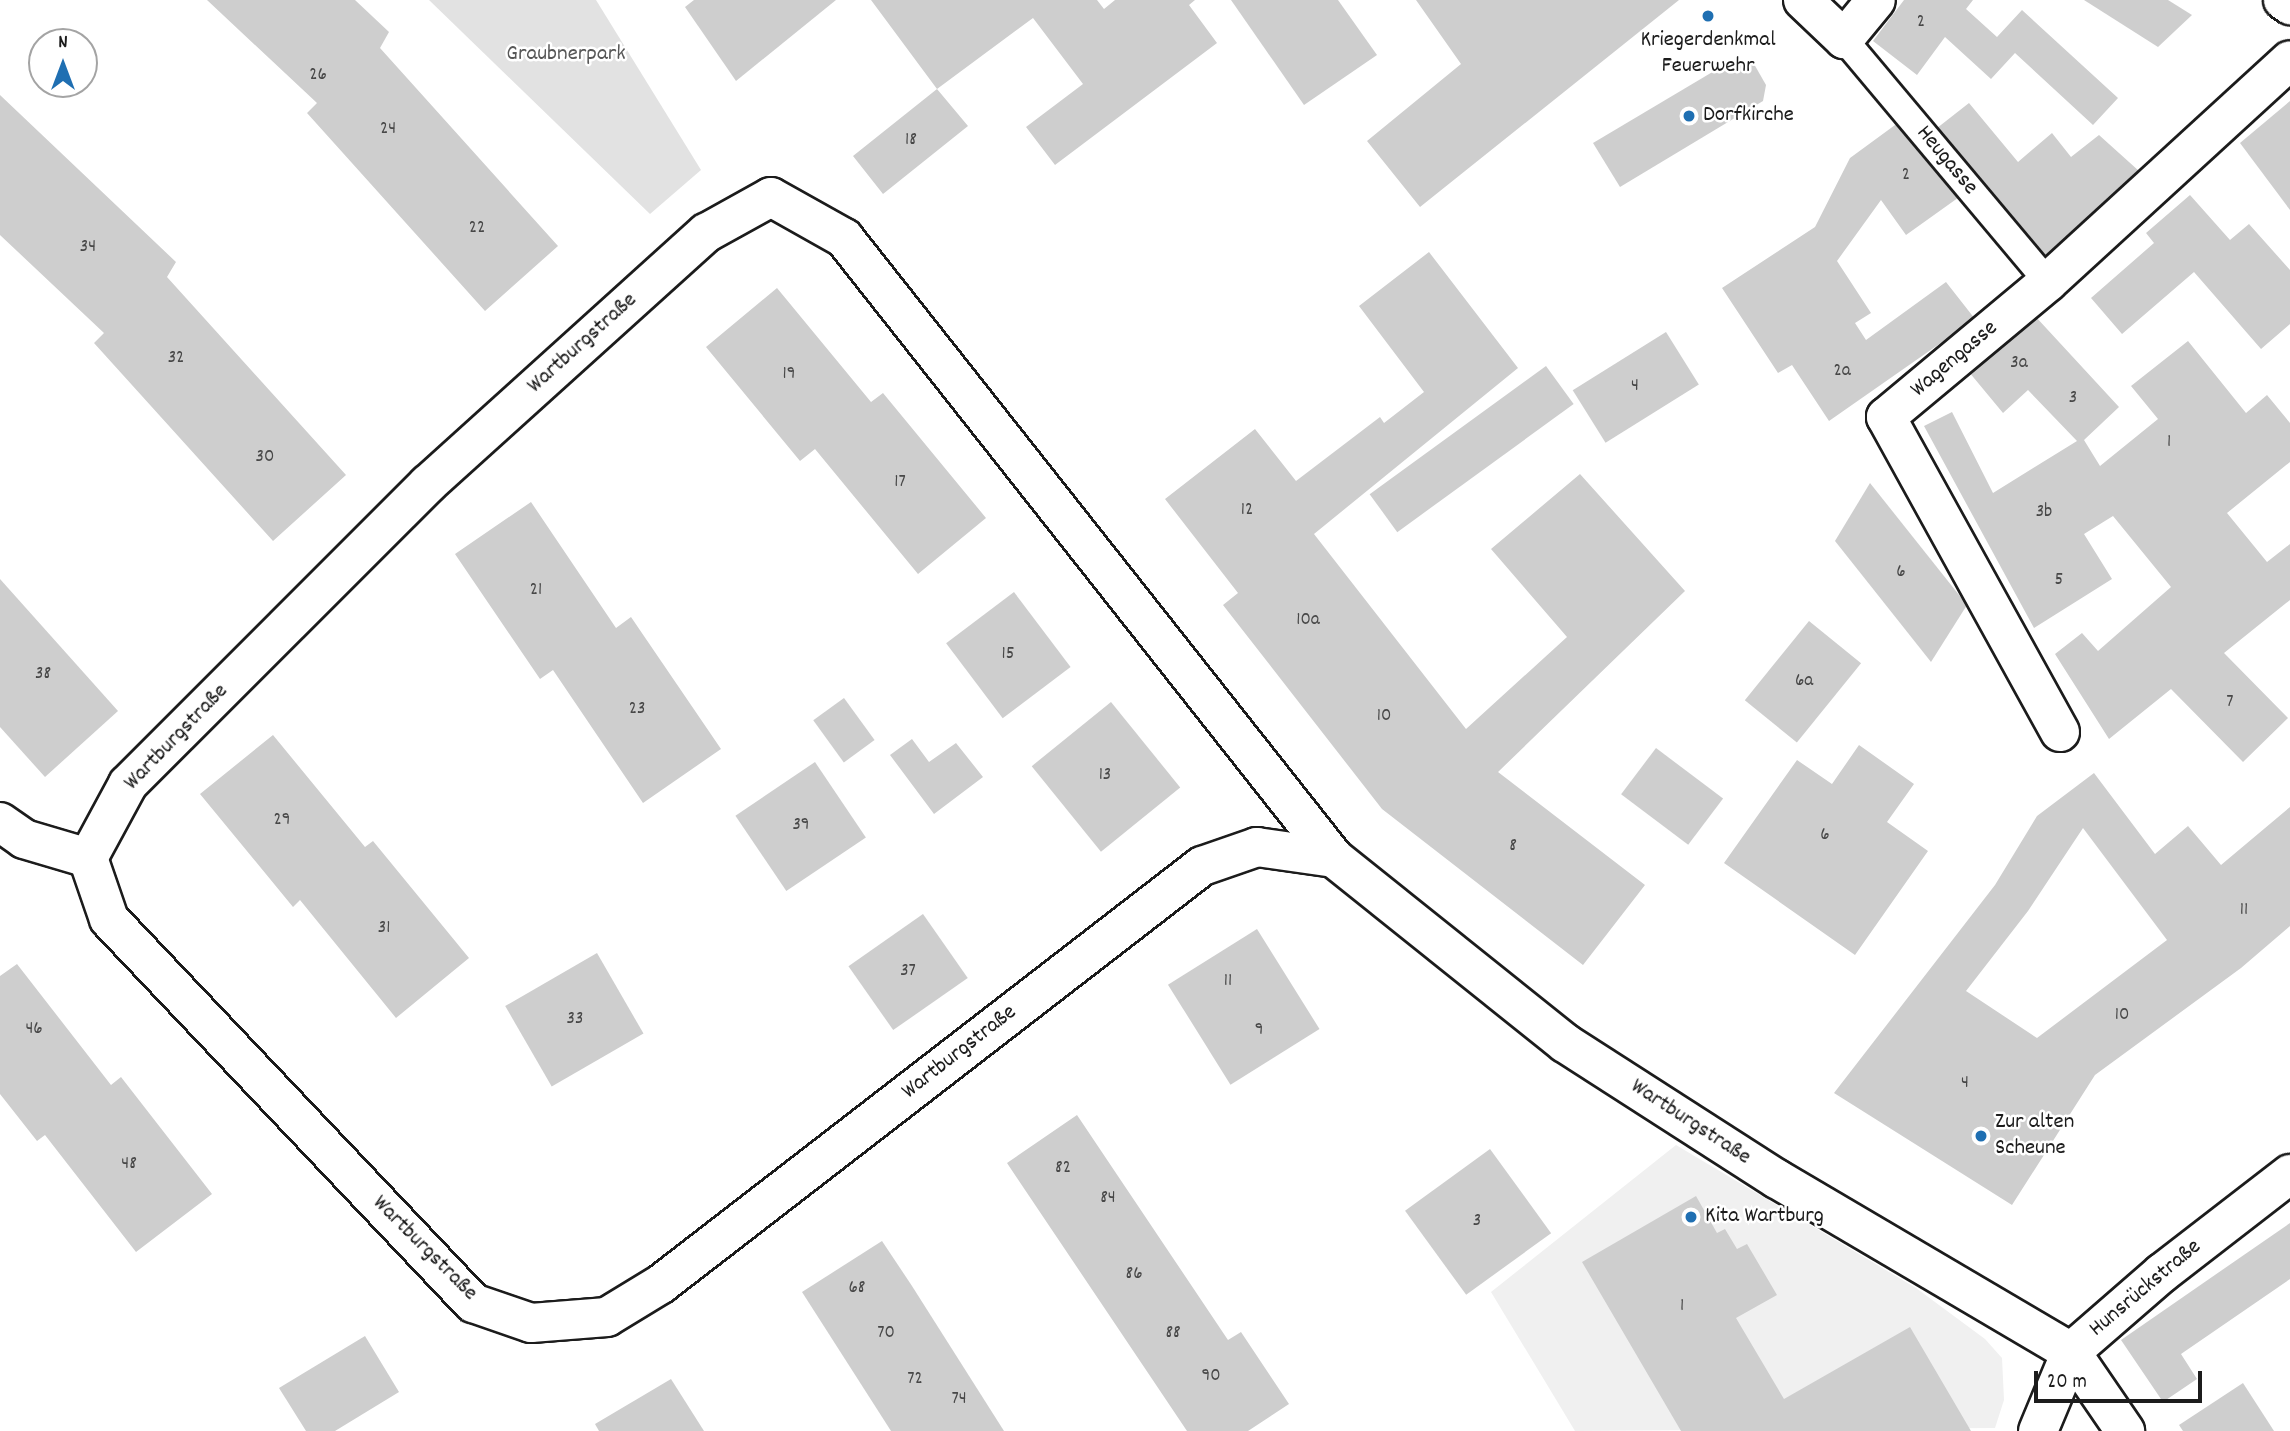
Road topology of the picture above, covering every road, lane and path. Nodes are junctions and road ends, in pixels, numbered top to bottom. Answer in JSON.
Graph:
{"nodes":[{"id":1,"x":1803,"y":0,"type":"edge"},
{"id":2,"x":1876,"y":0,"type":"edge"},
{"id":3,"x":2283,"y":0,"type":"edge"},
{"id":4,"x":2290,"y":5,"type":"edge"},
{"id":5,"x":1843,"y":39,"type":"junction"},
{"id":6,"x":2290,"y":60,"type":"edge"},
{"id":7,"x":2048,"y":282,"type":"junction"},
{"id":8,"x":2060,"y":732,"type":"dead end"},
{"id":9,"x":0,"y":822,"type":"edge"},
{"id":10,"x":88,"y":858,"type":"junction"},
{"id":11,"x":1334,"y":858,"type":"junction"},
{"id":12,"x":2290,"y":1174,"type":"edge"},
{"id":13,"x":2071,"y":1352,"type":"junction"},
{"id":14,"x":2038,"y":1431,"type":"edge"},
{"id":15,"x":2125,"y":1431,"type":"edge"}],
"edges":[{"from":1,"to":5,"type":"street","name":"Heugasse"},
{"from":2,"to":5,"type":"street"},
{"from":3,"to":4,"type":"street"},
{"from":5,"to":7,"type":"lane","name":"Heugasse"},
{"from":6,"to":7,"type":"street","name":"Wagengasse"},
{"from":7,"to":8,"type":"street","name":"Wagengasse"},
{"from":9,"to":10,"type":"street"},
{"from":10,"to":11,"type":"street","name":"Wartburgstraße"},
{"from":10,"to":11,"type":"street","name":"Wartburgstraße"},
{"from":11,"to":13,"type":"street","name":"Wartburgstraße"},
{"from":12,"to":13,"type":"street","name":"Hunsrückstraße"},
{"from":13,"to":14,"type":"street","name":"Hunsrückstraße"},
{"from":13,"to":15,"type":"street"}]}
